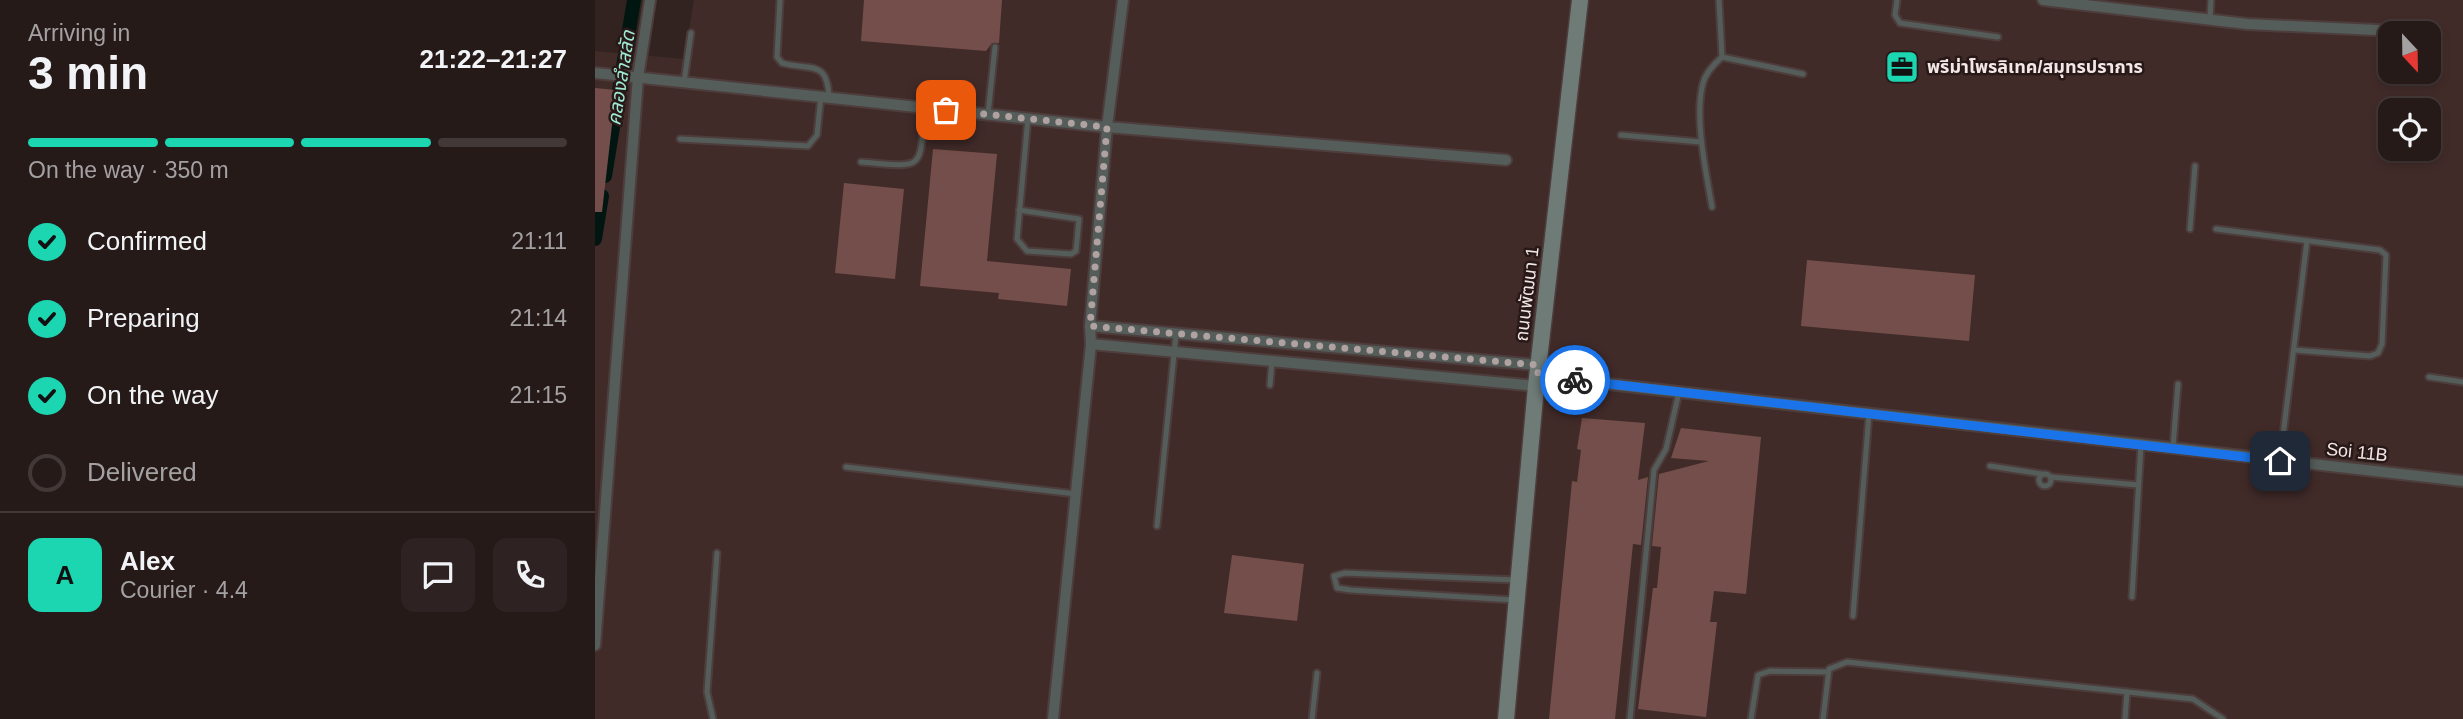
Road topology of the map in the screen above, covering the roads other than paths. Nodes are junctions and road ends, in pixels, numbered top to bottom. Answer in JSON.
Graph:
{"nodes":[{"id":1,"x":650,"y":0,"type":"edge"},
{"id":2,"x":780,"y":0,"type":"edge"},
{"id":3,"x":1123,"y":0,"type":"edge"},
{"id":4,"x":1580,"y":0,"type":"edge"},
{"id":5,"x":1719,"y":0,"type":"edge"},
{"id":6,"x":1897,"y":0,"type":"edge"},
{"id":7,"x":2043,"y":0,"type":"edge"},
{"id":8,"x":2211,"y":0,"type":"edge"},
{"id":9,"x":2210,"y":19,"type":"junction"},
{"id":10,"x":2378,"y":29,"type":"edge"},
{"id":11,"x":691,"y":33,"type":"dead end"},
{"id":12,"x":1998,"y":37,"type":"dead end"},
{"id":13,"x":995,"y":47,"type":"dead end"},
{"id":14,"x":1722,"y":57,"type":"junction"},
{"id":15,"x":595,"y":73,"type":"edge"},
{"id":16,"x":1803,"y":74,"type":"dead end"},
{"id":17,"x":638,"y":77,"type":"junction"},
{"id":18,"x":684,"y":82,"type":"junction"},
{"id":19,"x":825,"y":97,"type":"junction"},
{"id":20,"x":925,"y":107,"type":"junction"},
{"id":21,"x":988,"y":114,"type":"junction"},
{"id":22,"x":1028,"y":118,"type":"junction"},
{"id":23,"x":1107,"y":127,"type":"junction"},
{"id":24,"x":1622,"y":135,"type":"dead end"},
{"id":25,"x":680,"y":139,"type":"dead end"},
{"id":26,"x":1701,"y":142,"type":"junction"},
{"id":27,"x":1506,"y":160,"type":"dead end"},
{"id":28,"x":861,"y":162,"type":"dead end"},
{"id":29,"x":2195,"y":166,"type":"dead end"},
{"id":30,"x":1712,"y":207,"type":"dead end"},
{"id":31,"x":1019,"y":210,"type":"junction"},
{"id":32,"x":2190,"y":229,"type":"dead end"},
{"id":33,"x":2216,"y":229,"type":"dead end"},
{"id":34,"x":2307,"y":241,"type":"junction"},
{"id":35,"x":1090,"y":326,"type":"junction"},
{"id":36,"x":1175,"y":334,"type":"junction"},
{"id":37,"x":1211,"y":337,"type":"junction"},
{"id":38,"x":1091,"y":345,"type":"junction"},
{"id":39,"x":1303,"y":345,"type":"junction"},
{"id":40,"x":2294,"y":350,"type":"junction"},
{"id":41,"x":1174,"y":352,"type":"junction"},
{"id":42,"x":1208,"y":355,"type":"junction"},
{"id":43,"x":1272,"y":361,"type":"junction"},
{"id":44,"x":1301,"y":364,"type":"junction"},
{"id":45,"x":1537,"y":376,"type":"junction"},
{"id":46,"x":2429,"y":377,"type":"dead end"},
{"id":47,"x":2463,"y":382,"type":"edge"},
{"id":48,"x":1270,"y":384,"type":"dead end"},
{"id":49,"x":2179,"y":384,"type":"dead end"},
{"id":50,"x":1679,"y":392,"type":"junction"},
{"id":51,"x":1869,"y":414,"type":"junction"},
{"id":52,"x":2141,"y":445,"type":"junction"},
{"id":53,"x":2173,"y":449,"type":"junction"},
{"id":54,"x":2280,"y":461,"type":"junction"},
{"id":55,"x":1990,"y":466,"type":"dead end"},
{"id":56,"x":846,"y":467,"type":"dead end"},
{"id":57,"x":2042,"y":474,"type":"junction"},
{"id":58,"x":2050,"y":477,"type":"junction"},
{"id":59,"x":2463,"y":481,"type":"edge"},
{"id":60,"x":2139,"y":485,"type":"junction"},
{"id":61,"x":1076,"y":494,"type":"junction"},
{"id":62,"x":1157,"y":526,"type":"dead end"},
{"id":63,"x":717,"y":553,"type":"dead end"},
{"id":64,"x":1520,"y":580,"type":"junction"},
{"id":65,"x":2132,"y":597,"type":"dead end"},
{"id":66,"x":1518,"y":600,"type":"junction"},
{"id":67,"x":1853,"y":616,"type":"dead end"},
{"id":68,"x":595,"y":645,"type":"edge"},
{"id":69,"x":1828,"y":672,"type":"junction"},
{"id":70,"x":1317,"y":673,"type":"dead end"},
{"id":71,"x":2127,"y":692,"type":"junction"},
{"id":72,"x":713,"y":719,"type":"edge"},
{"id":73,"x":1052,"y":719,"type":"edge"},
{"id":74,"x":1312,"y":719,"type":"edge"},
{"id":75,"x":1507,"y":719,"type":"edge"},
{"id":76,"x":1630,"y":719,"type":"edge"},
{"id":77,"x":1751,"y":719,"type":"edge"},
{"id":78,"x":1823,"y":719,"type":"edge"},
{"id":79,"x":2125,"y":719,"type":"edge"},
{"id":80,"x":2223,"y":719,"type":"edge"}],
"edges":[{"from":1,"to":17,"type":"street"},
{"from":2,"to":19,"type":"lane"},
{"from":3,"to":23,"type":"street"},
{"from":4,"to":45,"type":"main road","name":"ถนนพัฒนา 1"},
{"from":5,"to":14,"type":"lane"},
{"from":6,"to":12,"type":"lane"},
{"from":7,"to":9,"type":"street"},
{"from":8,"to":9,"type":"lane"},
{"from":9,"to":10,"type":"street"},
{"from":11,"to":18,"type":"lane"},
{"from":13,"to":21,"type":"lane"},
{"from":14,"to":16,"type":"lane"},
{"from":14,"to":26,"type":"lane"},
{"from":15,"to":17,"type":"street"},
{"from":17,"to":18,"type":"street"},
{"from":17,"to":68,"type":"street"},
{"from":18,"to":19,"type":"street"},
{"from":19,"to":20,"type":"street"},
{"from":19,"to":25,"type":"lane"},
{"from":20,"to":21,"type":"street"},
{"from":20,"to":28,"type":"lane"},
{"from":21,"to":22,"type":"street"},
{"from":22,"to":23,"type":"street"},
{"from":22,"to":31,"type":"lane"},
{"from":23,"to":27,"type":"street"},
{"from":23,"to":35,"type":"street"},
{"from":24,"to":26,"type":"lane"},
{"from":26,"to":30,"type":"lane"},
{"from":29,"to":32,"type":"lane"},
{"from":31,"to":31,"type":"lane"},
{"from":33,"to":34,"type":"lane"},
{"from":34,"to":40,"type":"lane"},
{"from":34,"to":40,"type":"lane"},
{"from":35,"to":36,"type":"street"},
{"from":35,"to":38,"type":"street"},
{"from":36,"to":37,"type":"street"},
{"from":36,"to":41,"type":"lane"},
{"from":37,"to":39,"type":"street"},
{"from":37,"to":42,"type":"street"},
{"from":38,"to":41,"type":"street"},
{"from":38,"to":61,"type":"street"},
{"from":39,"to":44,"type":"street"},
{"from":39,"to":45,"type":"street"},
{"from":40,"to":54,"type":"lane"},
{"from":41,"to":42,"type":"street"},
{"from":41,"to":62,"type":"lane"},
{"from":42,"to":43,"type":"street"},
{"from":43,"to":44,"type":"street"},
{"from":43,"to":48,"type":"lane"},
{"from":44,"to":45,"type":"street"},
{"from":45,"to":50,"type":"street","name":"Soi 11B"},
{"from":45,"to":64,"type":"main road","name":"ถนนพัฒนา 1"},
{"from":46,"to":47,"type":"lane"},
{"from":49,"to":53,"type":"lane"},
{"from":50,"to":51,"type":"street","name":"Soi 11B"},
{"from":50,"to":76,"type":"lane"},
{"from":51,"to":52,"type":"street","name":"Soi 11B"},
{"from":51,"to":67,"type":"lane"},
{"from":52,"to":53,"type":"street","name":"Soi 11B"},
{"from":52,"to":60,"type":"lane"},
{"from":53,"to":54,"type":"street","name":"Soi 11B"},
{"from":54,"to":59,"type":"street","name":"Soi 11B"},
{"from":55,"to":57,"type":"lane"},
{"from":56,"to":61,"type":"lane"},
{"from":57,"to":58,"type":"lane"},
{"from":57,"to":58,"type":"lane"},
{"from":58,"to":60,"type":"lane"},
{"from":60,"to":65,"type":"lane"},
{"from":61,"to":73,"type":"street"},
{"from":63,"to":72,"type":"lane"},
{"from":64,"to":66,"type":"main road","name":"ถนนพัฒนา 1"},
{"from":64,"to":66,"type":"lane"},
{"from":66,"to":75,"type":"main road","name":"ถนนพัฒนา 1"},
{"from":69,"to":71,"type":"lane"},
{"from":69,"to":77,"type":"lane"},
{"from":69,"to":78,"type":"lane"},
{"from":70,"to":74,"type":"lane"},
{"from":71,"to":79,"type":"lane"},
{"from":71,"to":80,"type":"lane"}]}
